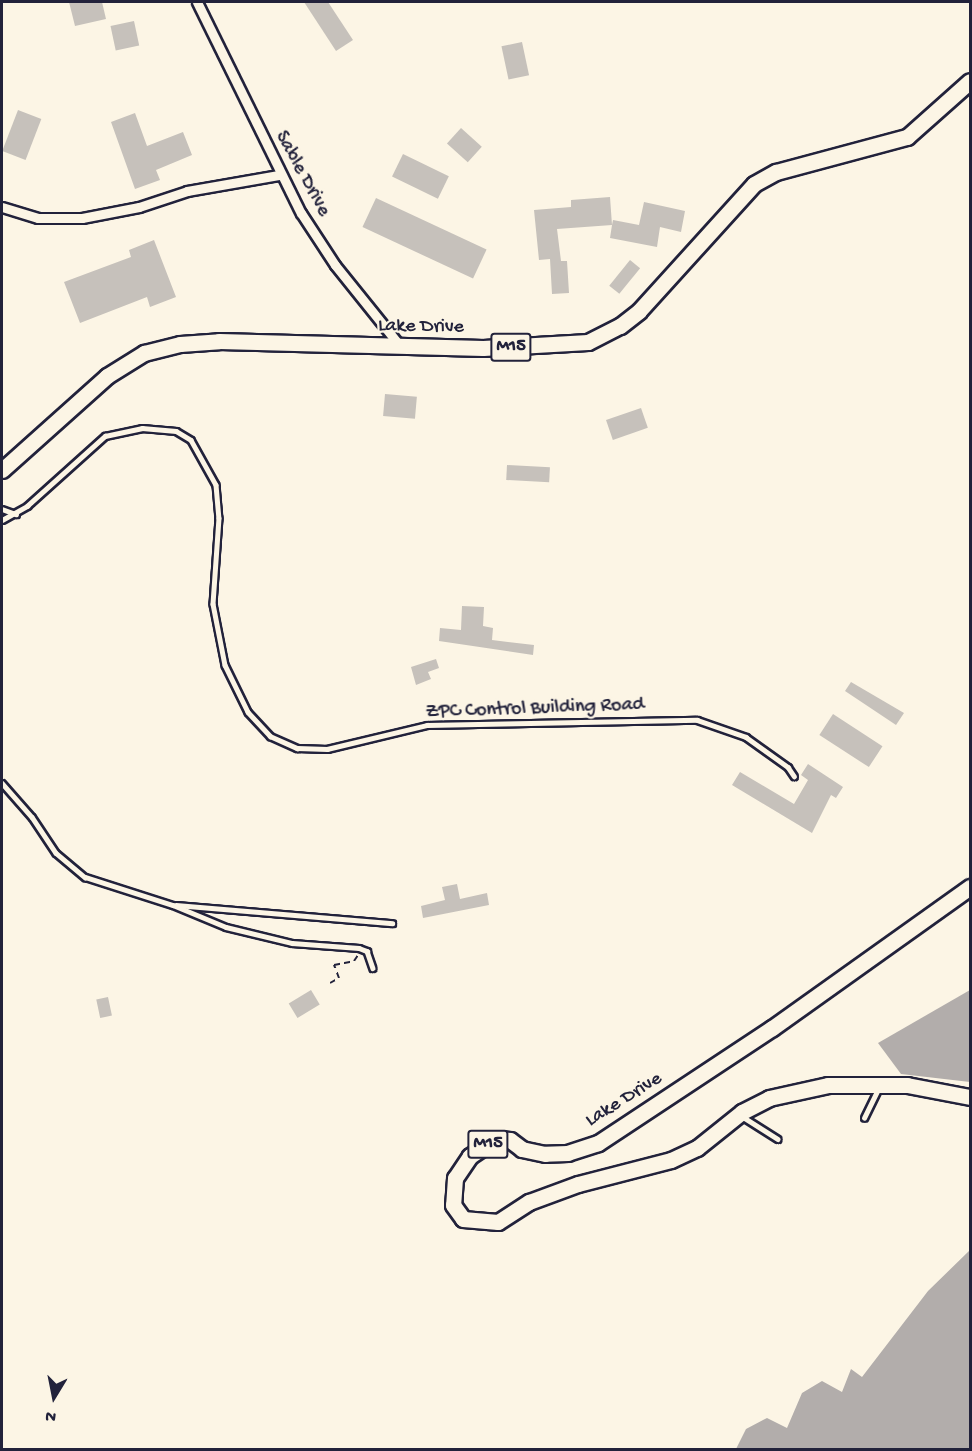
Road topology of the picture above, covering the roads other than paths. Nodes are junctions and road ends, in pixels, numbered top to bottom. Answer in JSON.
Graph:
{"nodes":[{"id":1,"x":197,"y":2,"type":"edge"},
{"id":2,"x":970,"y":81,"type":"edge"},
{"id":3,"x":279,"y":175,"type":"junction"},
{"id":4,"x":2,"y":207,"type":"edge"},
{"id":5,"x":403,"y":349,"type":"junction"},
{"id":6,"x":2,"y":470,"type":"edge"},
{"id":7,"x":2,"y":509,"type":"edge"},
{"id":8,"x":16,"y":514,"type":"junction"},
{"id":9,"x":2,"y":520,"type":"edge"},
{"id":10,"x":794,"y":776,"type":"dead end"},
{"id":11,"x":2,"y":783,"type":"edge"},
{"id":12,"x":970,"y":887,"type":"edge"},
{"id":13,"x":173,"y":904,"type":"junction"},
{"id":14,"x":392,"y":923,"type":"dead end"},
{"id":15,"x":373,"y":968,"type":"dead end"},
{"id":16,"x":880,"y":1085,"type":"junction"},
{"id":17,"x":970,"y":1097,"type":"edge"},
{"id":18,"x":739,"y":1115,"type":"junction"},
{"id":19,"x":864,"y":1118,"type":"dead end"},
{"id":20,"x":778,"y":1139,"type":"dead end"}],
"edges":[{"from":1,"to":3,"type":"street","name":"Sable Drive"},
{"from":2,"to":5,"type":"main road","name":"Lake Drive","number":"M15"},
{"from":3,"to":4,"type":"street"},
{"from":3,"to":5,"type":"street","name":"Sable Drive"},
{"from":5,"to":6,"type":"main road","name":"Lake Drive","number":"M15"},
{"from":7,"to":8,"type":"lane"},
{"from":8,"to":9,"type":"lane","name":"ZPC Control Building Road"},
{"from":8,"to":10,"type":"lane","name":"ZPC Control Building Road"},
{"from":11,"to":13,"type":"lane"},
{"from":12,"to":18,"type":"main road","name":"Lake Drive","number":"M15"},
{"from":13,"to":14,"type":"lane"},
{"from":13,"to":15,"type":"lane"},
{"from":16,"to":17,"type":"main road","name":"Lake Drive","number":"M15"},
{"from":16,"to":18,"type":"main road","name":"Lake Drive","number":"M15"},
{"from":16,"to":19,"type":"lane"},
{"from":18,"to":20,"type":"lane"}]}
